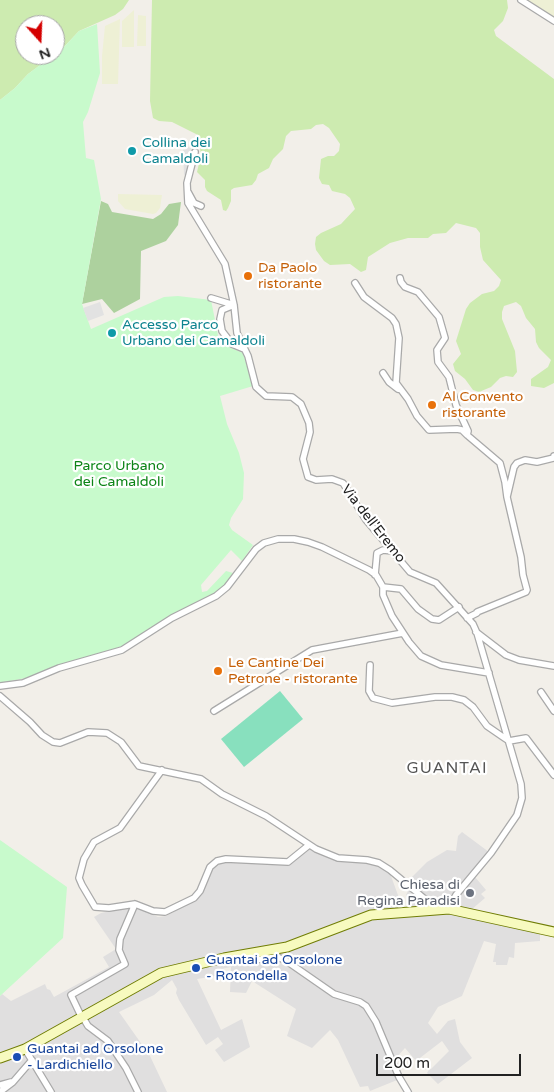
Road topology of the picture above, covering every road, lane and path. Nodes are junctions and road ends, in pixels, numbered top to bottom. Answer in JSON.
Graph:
{"nodes":[{"id":1,"x":521,"y":0,"type":"edge"},
{"id":2,"x":554,"y":21,"type":"edge"},
{"id":3,"x":195,"y":152,"type":"dead end"},
{"id":4,"x":187,"y":191,"type":"junction"},
{"id":5,"x":201,"y":206,"type":"dead end"},
{"id":6,"x":400,"y":278,"type":"dead end"},
{"id":7,"x":356,"y":283,"type":"dead end"},
{"id":8,"x":211,"y":298,"type":"dead end"},
{"id":9,"x":234,"y":305,"type":"junction"},
{"id":10,"x":244,"y":349,"type":"junction"},
{"id":11,"x":383,"y":374,"type":"dead end"},
{"id":12,"x":401,"y":392,"type":"junction"},
{"id":13,"x":466,"y":435,"type":"junction"},
{"id":14,"x":554,"y":456,"type":"edge"},
{"id":15,"x":507,"y":496,"type":"junction"},
{"id":16,"x":392,"y":552,"type":"junction"},
{"id":17,"x":375,"y":575,"type":"junction"},
{"id":18,"x":382,"y":587,"type":"junction"},
{"id":19,"x":459,"y":607,"type":"junction"},
{"id":20,"x":467,"y":618,"type":"junction"},
{"id":21,"x":403,"y":633,"type":"junction"},
{"id":22,"x":477,"y":633,"type":"junction"},
{"id":23,"x":370,"y":664,"type":"dead end"},
{"id":24,"x":554,"y":666,"type":"edge"},
{"id":25,"x":489,"y":673,"type":"junction"},
{"id":26,"x":0,"y":686,"type":"edge"},
{"id":27,"x":542,"y":692,"type":"dead end"},
{"id":28,"x":0,"y":696,"type":"edge"},
{"id":29,"x":214,"y":711,"type":"dead end"},
{"id":30,"x":554,"y":711,"type":"edge"},
{"id":31,"x":508,"y":741,"type":"junction"},
{"id":32,"x":162,"y":770,"type":"junction"},
{"id":33,"x":554,"y":775,"type":"edge"},
{"id":34,"x":310,"y":844,"type":"junction"},
{"id":35,"x":135,"y":904,"type":"junction"},
{"id":36,"x":449,"y":909,"type":"junction"},
{"id":37,"x":438,"y":910,"type":"junction"},
{"id":38,"x":554,"y":932,"type":"edge"},
{"id":39,"x":238,"y":956,"type":"junction"},
{"id":40,"x":82,"y":1016,"type":"junction"},
{"id":41,"x":25,"y":1049,"type":"junction"},
{"id":42,"x":0,"y":1058,"type":"edge"},
{"id":43,"x":32,"y":1060,"type":"junction"},
{"id":44,"x":13,"y":1082,"type":"junction"},
{"id":45,"x":0,"y":1085,"type":"edge"},
{"id":46,"x":0,"y":1092,"type":"edge"},
{"id":47,"x":50,"y":1092,"type":"edge"},
{"id":48,"x":138,"y":1092,"type":"edge"},
{"id":49,"x":408,"y":1092,"type":"edge"}],
"edges":[{"from":1,"to":2,"type":"street"},
{"from":3,"to":4,"type":"street","name":"Via dell'Eremo"},
{"from":4,"to":5,"type":"street"},
{"from":4,"to":9,"type":"street","name":"Via dell'Eremo"},
{"from":6,"to":13,"type":"street"},
{"from":7,"to":12,"type":"street"},
{"from":8,"to":9,"type":"street"},
{"from":9,"to":10,"type":"street","name":"Via dell'Eremo"},
{"from":9,"to":10,"type":"street"},
{"from":10,"to":16,"type":"street","name":"Via dell'Eremo"},
{"from":11,"to":12,"type":"street"},
{"from":12,"to":13,"type":"street"},
{"from":13,"to":15,"type":"street"},
{"from":14,"to":15,"type":"street"},
{"from":15,"to":20,"type":"street"},
{"from":16,"to":17,"type":"street"},
{"from":16,"to":19,"type":"street","name":"Via dell'Eremo"},
{"from":17,"to":18,"type":"street"},
{"from":17,"to":26,"type":"street"},
{"from":18,"to":19,"type":"street"},
{"from":18,"to":21,"type":"street"},
{"from":19,"to":20,"type":"street","name":"Via dell'Eremo"},
{"from":20,"to":22,"type":"street","name":"Via dell'Eremo"},
{"from":21,"to":25,"type":"street"},
{"from":21,"to":29,"type":"street"},
{"from":22,"to":24,"type":"street"},
{"from":22,"to":25,"type":"street"},
{"from":23,"to":31,"type":"street"},
{"from":25,"to":31,"type":"street"},
{"from":27,"to":30,"type":"street"},
{"from":28,"to":32,"type":"street"},
{"from":31,"to":33,"type":"street"},
{"from":31,"to":36,"type":"street"},
{"from":32,"to":34,"type":"street"},
{"from":32,"to":35,"type":"street"},
{"from":34,"to":35,"type":"street"},
{"from":34,"to":37,"type":"street"},
{"from":35,"to":40,"type":"street"},
{"from":36,"to":37,"type":"street"},
{"from":36,"to":38,"type":"street"},
{"from":37,"to":39,"type":"street"},
{"from":39,"to":40,"type":"street"},
{"from":39,"to":49,"type":"street"},
{"from":40,"to":41,"type":"street"},
{"from":40,"to":48,"type":"street"},
{"from":41,"to":42,"type":"street"},
{"from":41,"to":43,"type":"street"},
{"from":43,"to":44,"type":"street"},
{"from":43,"to":47,"type":"street"},
{"from":44,"to":45,"type":"street"},
{"from":44,"to":46,"type":"street"}]}
